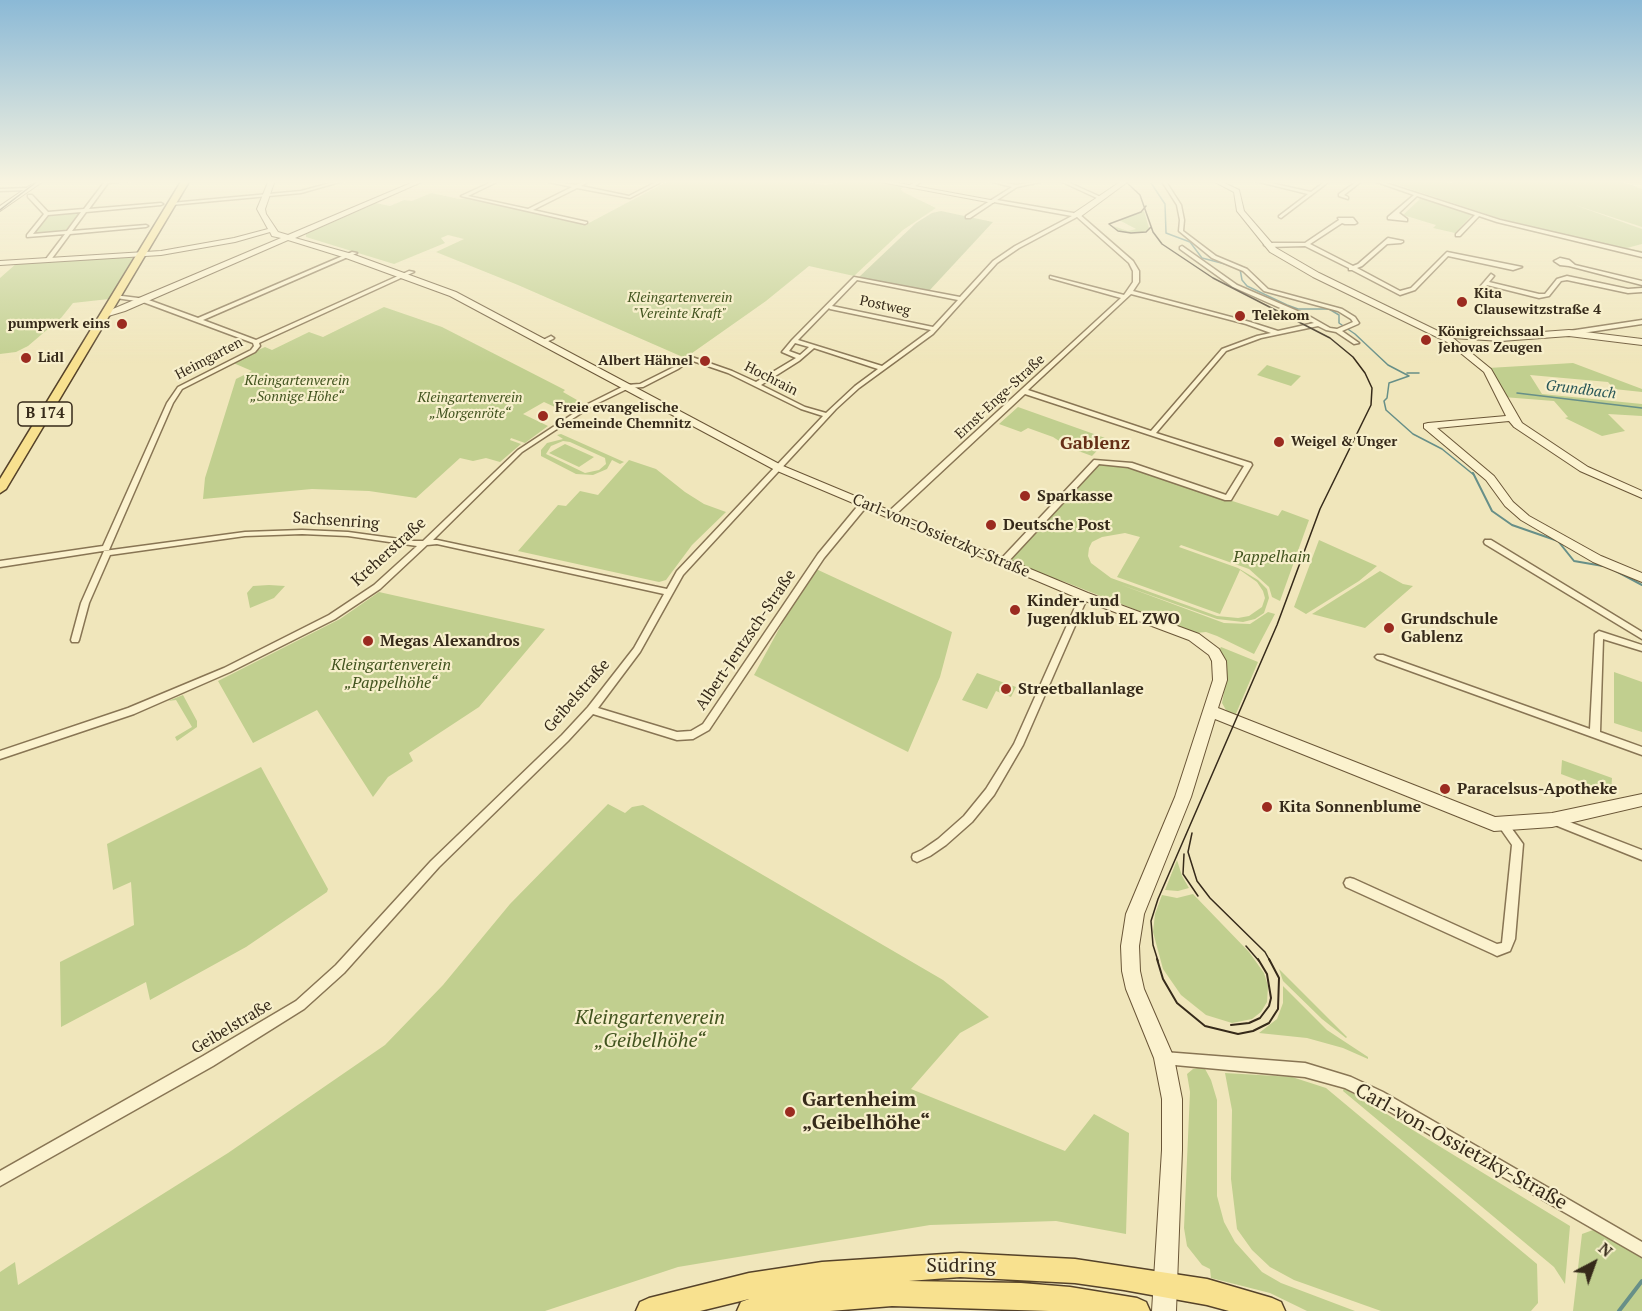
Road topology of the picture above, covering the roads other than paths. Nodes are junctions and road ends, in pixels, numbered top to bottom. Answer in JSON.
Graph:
{"nodes":[{"id":1,"x":63,"y":241,"type":"edge"},
{"id":2,"x":149,"y":241,"type":"edge"},
{"id":3,"x":225,"y":241,"type":"edge"},
{"id":4,"x":281,"y":241,"type":"edge"},
{"id":5,"x":306,"y":241,"type":"edge"},
{"id":6,"x":1029,"y":241,"type":"edge"},
{"id":7,"x":1107,"y":241,"type":"edge"},
{"id":8,"x":1194,"y":241,"type":"edge"},
{"id":9,"x":1266,"y":241,"type":"edge"},
{"id":10,"x":1310,"y":241,"type":"edge"},
{"id":11,"x":1582,"y":241,"type":"edge"},
{"id":12,"x":1386,"y":243,"type":"dead end"},
{"id":13,"x":1268,"y":244,"type":"junction"},
{"id":14,"x":1306,"y":244,"type":"junction"},
{"id":15,"x":1182,"y":248,"type":"dead end"},
{"id":16,"x":352,"y":254,"type":"junction"},
{"id":17,"x":141,"y":255,"type":"junction"},
{"id":18,"x":1642,"y":255,"type":"edge"},
{"id":19,"x":48,"y":260,"type":"junction"},
{"id":20,"x":0,"y":263,"type":"edge"},
{"id":21,"x":1499,"y":264,"type":"dead end"},
{"id":22,"x":1571,"y":265,"type":"dead end"},
{"id":23,"x":1351,"y":269,"type":"junction"},
{"id":24,"x":408,"y":273,"type":"junction"},
{"id":25,"x":1491,"y":276,"type":"dead end"},
{"id":26,"x":1053,"y":278,"type":"dead end"},
{"id":27,"x":1486,"y":283,"type":"junction"},
{"id":28,"x":1642,"y":283,"type":"edge"},
{"id":29,"x":1481,"y":289,"type":"dead end"},
{"id":30,"x":1642,"y":290,"type":"edge"},
{"id":31,"x":1128,"y":294,"type":"junction"},
{"id":32,"x":116,"y":296,"type":"junction"},
{"id":33,"x":962,"y":299,"type":"junction"},
{"id":34,"x":144,"y":300,"type":"junction"},
{"id":35,"x":830,"y":307,"type":"junction"},
{"id":36,"x":105,"y":314,"type":"junction"},
{"id":37,"x":198,"y":320,"type":"junction"},
{"id":38,"x":1642,"y":322,"type":"edge"},
{"id":39,"x":1254,"y":324,"type":"junction"},
{"id":40,"x":1318,"y":324,"type":"junction"},
{"id":41,"x":935,"y":329,"type":"junction"},
{"id":42,"x":1344,"y":329,"type":"junction"},
{"id":43,"x":1277,"y":333,"type":"junction"},
{"id":44,"x":1569,"y":333,"type":"junction"},
{"id":45,"x":1442,"y":334,"type":"junction"},
{"id":46,"x":1258,"y":337,"type":"junction"},
{"id":47,"x":547,"y":339,"type":"junction"},
{"id":48,"x":794,"y":341,"type":"junction"},
{"id":49,"x":256,"y":342,"type":"junction"},
{"id":50,"x":1642,"y":342,"type":"edge"},
{"id":51,"x":1356,"y":343,"type":"dead end"},
{"id":52,"x":813,"y":346,"type":"junction"},
{"id":53,"x":801,"y":357,"type":"junction"},
{"id":54,"x":882,"y":368,"type":"junction"},
{"id":55,"x":756,"y":384,"type":"junction"},
{"id":56,"x":628,"y":386,"type":"junction"},
{"id":57,"x":641,"y":386,"type":"junction"},
{"id":58,"x":1023,"y":391,"type":"junction"},
{"id":59,"x":827,"y":415,"type":"junction"},
{"id":60,"x":1512,"y":418,"type":"junction"},
{"id":61,"x":1152,"y":434,"type":"junction"},
{"id":62,"x":781,"y":465,"type":"junction"},
{"id":63,"x":0,"y":489,"type":"edge"},
{"id":64,"x":1642,"y":495,"type":"edge"},
{"id":65,"x":864,"y":504,"type":"junction"},
{"id":66,"x":890,"y":515,"type":"junction"},
{"id":67,"x":424,"y":542,"type":"junction"},
{"id":68,"x":1488,"y":542,"type":"dead end"},
{"id":69,"x":107,"y":550,"type":"junction"},
{"id":70,"x":1003,"y":562,"type":"junction"},
{"id":71,"x":0,"y":564,"type":"edge"},
{"id":72,"x":1642,"y":578,"type":"edge"},
{"id":73,"x":670,"y":592,"type":"junction"},
{"id":74,"x":1084,"y":596,"type":"junction"},
{"id":75,"x":1642,"y":636,"type":"edge"},
{"id":76,"x":75,"y":640,"type":"dead end"},
{"id":77,"x":1642,"y":648,"type":"edge"},
{"id":78,"x":1380,"y":657,"type":"dead end"},
{"id":79,"x":591,"y":710,"type":"junction"},
{"id":80,"x":1210,"y":711,"type":"junction"},
{"id":81,"x":1595,"y":733,"type":"junction"},
{"id":82,"x":1642,"y":751,"type":"edge"},
{"id":83,"x":0,"y":756,"type":"edge"},
{"id":84,"x":1642,"y":800,"type":"edge"},
{"id":85,"x":1552,"y":820,"type":"junction"},
{"id":86,"x":1503,"y":825,"type":"junction"},
{"id":87,"x":1642,"y":855,"type":"edge"},
{"id":88,"x":917,"y":856,"type":"dead end"},
{"id":89,"x":1350,"y":883,"type":"dead end"},
{"id":90,"x":1164,"y":1058,"type":"junction"},
{"id":91,"x":0,"y":1179,"type":"edge"},
{"id":92,"x":1642,"y":1250,"type":"edge"},
{"id":93,"x":1165,"y":1286,"type":"junction"},
{"id":94,"x":649,"y":1311,"type":"edge"},
{"id":95,"x":750,"y":1311,"type":"edge"},
{"id":96,"x":1137,"y":1311,"type":"edge"},
{"id":97,"x":1164,"y":1311,"type":"edge"},
{"id":98,"x":1272,"y":1311,"type":"edge"}],
"edges":[{"from":1,"to":19,"type":"street"},
{"from":2,"to":17,"type":"main road","number":"B 174"},
{"from":3,"to":17,"type":"street"},
{"from":4,"to":34,"type":"street"},
{"from":5,"to":16,"type":"street","name":"Carl-von-Ossietzky-Straße"},
{"from":6,"to":33,"type":"street","name":"Geibelstraße"},
{"from":7,"to":31,"type":"street"},
{"from":8,"to":42,"type":"street"},
{"from":9,"to":13,"type":"street"},
{"from":10,"to":14,"type":"street"},
{"from":11,"to":18,"type":"street"},
{"from":12,"to":23,"type":"street"},
{"from":13,"to":14,"type":"street"},
{"from":13,"to":45,"type":"street"},
{"from":14,"to":23,"type":"street"},
{"from":15,"to":40,"type":"street"},
{"from":16,"to":24,"type":"street","name":"Carl-von-Ossietzky-Straße"},
{"from":16,"to":37,"type":"street"},
{"from":17,"to":19,"type":"street"},
{"from":17,"to":32,"type":"main road","number":"B 174"},
{"from":19,"to":20,"type":"street"},
{"from":21,"to":23,"type":"street"},
{"from":22,"to":28,"type":"street"},
{"from":24,"to":47,"type":"street","name":"Carl-von-Ossietzky-Straße"},
{"from":24,"to":49,"type":"street","name":"Heimgarten"},
{"from":25,"to":27,"type":"street"},
{"from":26,"to":31,"type":"street"},
{"from":27,"to":29,"type":"street"},
{"from":27,"to":30,"type":"street"},
{"from":31,"to":39,"type":"street"},
{"from":31,"to":58,"type":"street","name":"Ernst-Enge-Straße"},
{"from":32,"to":34,"type":"street"},
{"from":32,"to":36,"type":"main road","number":"B 174"},
{"from":33,"to":35,"type":"street"},
{"from":33,"to":41,"type":"street","name":"Geibelstraße"},
{"from":34,"to":36,"type":"street"},
{"from":34,"to":37,"type":"street"},
{"from":35,"to":41,"type":"street","name":"Postweg"},
{"from":35,"to":48,"type":"street"},
{"from":36,"to":63,"type":"main road","number":"B 174"},
{"from":37,"to":49,"type":"street"},
{"from":38,"to":44,"type":"street"},
{"from":39,"to":43,"type":"street"},
{"from":39,"to":46,"type":"street"},
{"from":40,"to":42,"type":"street"},
{"from":40,"to":43,"type":"street"},
{"from":41,"to":54,"type":"street","name":"Geibelstraße"},
{"from":42,"to":51,"type":"street"},
{"from":43,"to":46,"type":"street"},
{"from":44,"to":45,"type":"street"},
{"from":44,"to":50,"type":"street"},
{"from":45,"to":60,"type":"street"},
{"from":46,"to":61,"type":"street"},
{"from":47,"to":56,"type":"street","name":"Carl-von-Ossietzky-Straße"},
{"from":47,"to":57,"type":"street","name":"Carl-von-Ossietzky-Straße"},
{"from":48,"to":52,"type":"street"},
{"from":48,"to":53,"type":"street"},
{"from":49,"to":69,"type":"street","name":"Heimgarten"},
{"from":52,"to":53,"type":"street"},
{"from":52,"to":54,"type":"street"},
{"from":53,"to":55,"type":"street"},
{"from":54,"to":59,"type":"street","name":"Geibelstraße"},
{"from":55,"to":57,"type":"street","name":"Hochrain"},
{"from":55,"to":59,"type":"street","name":"Hochrain"},
{"from":56,"to":57,"type":"street","name":"Kreherstraße"},
{"from":56,"to":62,"type":"street","name":"Carl-von-Ossietzky-Straße"},
{"from":56,"to":67,"type":"street","name":"Kreherstraße"},
{"from":57,"to":62,"type":"street","name":"Carl-von-Ossietzky-Straße"},
{"from":58,"to":61,"type":"street"},
{"from":58,"to":66,"type":"street","name":"Ernst-Enge-Straße"},
{"from":59,"to":62,"type":"street","name":"Geibelstraße"},
{"from":60,"to":64,"type":"street"},
{"from":60,"to":72,"type":"street"},
{"from":61,"to":70,"type":"street"},
{"from":62,"to":65,"type":"street","name":"Carl-von-Ossietzky-Straße"},
{"from":62,"to":73,"type":"street","name":"Geibelstraße"},
{"from":65,"to":66,"type":"street","name":"Carl-von-Ossietzky-Straße"},
{"from":65,"to":79,"type":"street","name":"Albert-Jentzsch-Straße"},
{"from":66,"to":70,"type":"street","name":"Carl-von-Ossietzky-Straße"},
{"from":67,"to":69,"type":"street","name":"Sachsenring"},
{"from":67,"to":73,"type":"street","name":"Sachsenring"},
{"from":67,"to":83,"type":"street","name":"Kreherstraße"},
{"from":68,"to":75,"type":"street"},
{"from":69,"to":71,"type":"street","name":"Sachsenring"},
{"from":69,"to":76,"type":"street","name":"Heimgarten"},
{"from":70,"to":74,"type":"street","name":"Carl-von-Ossietzky-Straße"},
{"from":73,"to":79,"type":"street","name":"Geibelstraße"},
{"from":74,"to":80,"type":"street","name":"Carl-von-Ossietzky-Straße"},
{"from":74,"to":88,"type":"street"},
{"from":77,"to":81,"type":"street"},
{"from":78,"to":81,"type":"street"},
{"from":79,"to":91,"type":"street","name":"Geibelstraße"},
{"from":80,"to":86,"type":"street"},
{"from":80,"to":90,"type":"street","name":"Carl-von-Ossietzky-Straße"},
{"from":81,"to":82,"type":"street"},
{"from":84,"to":85,"type":"street"},
{"from":85,"to":86,"type":"street"},
{"from":85,"to":87,"type":"street"},
{"from":86,"to":89,"type":"street"},
{"from":90,"to":92,"type":"street","name":"Carl-von-Ossietzky-Straße"},
{"from":90,"to":93,"type":"street","name":"Carl-von-Ossietzky-Straße"},
{"from":93,"to":94,"type":"main road","name":"Südring"},
{"from":93,"to":97,"type":"street","name":"Carl-von-Ossietzky-Straße"},
{"from":93,"to":98,"type":"main road","name":"Südring"},
{"from":95,"to":96,"type":"main road","name":"Südring"}]}
